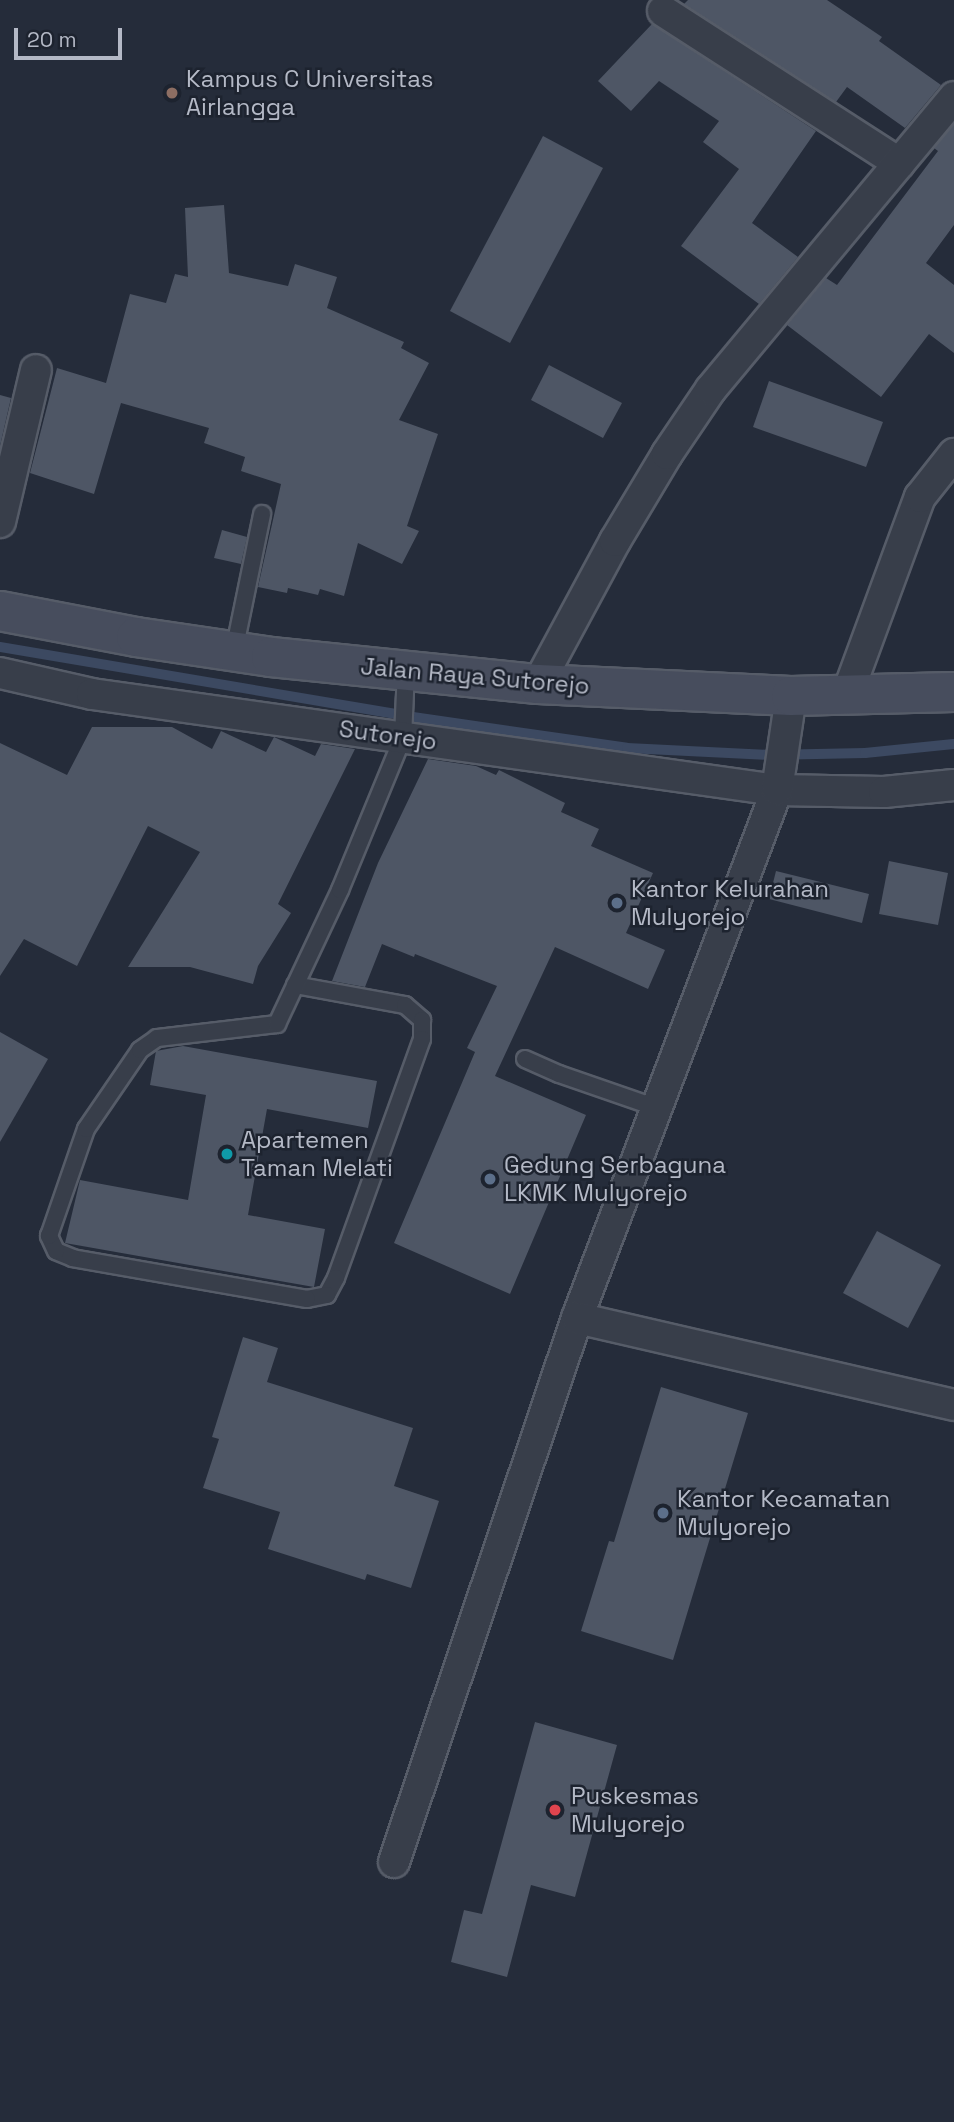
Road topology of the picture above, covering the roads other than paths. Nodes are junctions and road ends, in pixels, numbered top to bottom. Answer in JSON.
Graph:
{"nodes":[{"id":1,"x":663,"y":11,"type":"dead end"},
{"id":2,"x":954,"y":97,"type":"edge"},
{"id":3,"x":899,"y":163,"type":"junction"},
{"id":4,"x":36,"y":370,"type":"dead end"},
{"id":5,"x":954,"y":454,"type":"edge"},
{"id":6,"x":262,"y":514,"type":"dead end"},
{"id":7,"x":0,"y":522,"type":"edge"},
{"id":8,"x":0,"y":611,"type":"edge"},
{"id":9,"x":233,"y":651,"type":"junction"},
{"id":10,"x":0,"y":673,"type":"edge"},
{"id":11,"x":406,"y":678,"type":"junction"},
{"id":12,"x":538,"y":684,"type":"junction"},
{"id":13,"x":954,"y":692,"type":"edge"},
{"id":14,"x":847,"y":695,"type":"junction"},
{"id":15,"x":789,"y":709,"type":"junction"},
{"id":16,"x":403,"y":731,"type":"junction"},
{"id":17,"x":779,"y":782,"type":"junction"},
{"id":18,"x":954,"y":785,"type":"edge"},
{"id":19,"x":295,"y":985,"type":"junction"},
{"id":20,"x":525,"y":1059,"type":"dead end"},
{"id":21,"x":657,"y":1108,"type":"junction"},
{"id":22,"x":577,"y":1318,"type":"junction"},
{"id":23,"x":954,"y":1405,"type":"edge"},
{"id":24,"x":394,"y":1863,"type":"dead end"}],
"edges":[{"from":1,"to":3,"type":"street"},
{"from":2,"to":3,"type":"street"},
{"from":3,"to":12,"type":"street"},
{"from":4,"to":7,"type":"street"},
{"from":5,"to":14,"type":"street"},
{"from":6,"to":9,"type":"lane"},
{"from":8,"to":9,"type":"main road","name":"Jalan Raya Sutorejo"},
{"from":9,"to":11,"type":"main road","name":"Jalan Raya Sutorejo"},
{"from":10,"to":16,"type":"street","name":"Sutorejo"},
{"from":11,"to":12,"type":"main road","name":"Jalan Raya Sutorejo"},
{"from":11,"to":16,"type":"lane"},
{"from":12,"to":15,"type":"main road","name":"Jalan Raya Sutorejo"},
{"from":13,"to":14,"type":"main road","name":"Jalan Raya Sutorejo"},
{"from":14,"to":15,"type":"main road","name":"Jalan Raya Sutorejo"},
{"from":15,"to":17,"type":"street"},
{"from":16,"to":17,"type":"street","name":"Sutorejo"},
{"from":16,"to":19,"type":"lane"},
{"from":17,"to":18,"type":"street","name":"Sutorejo"},
{"from":17,"to":21,"type":"street"},
{"from":19,"to":19,"type":"lane"},
{"from":20,"to":21,"type":"lane"},
{"from":21,"to":22,"type":"street"},
{"from":22,"to":23,"type":"street"},
{"from":22,"to":24,"type":"street"}]}
